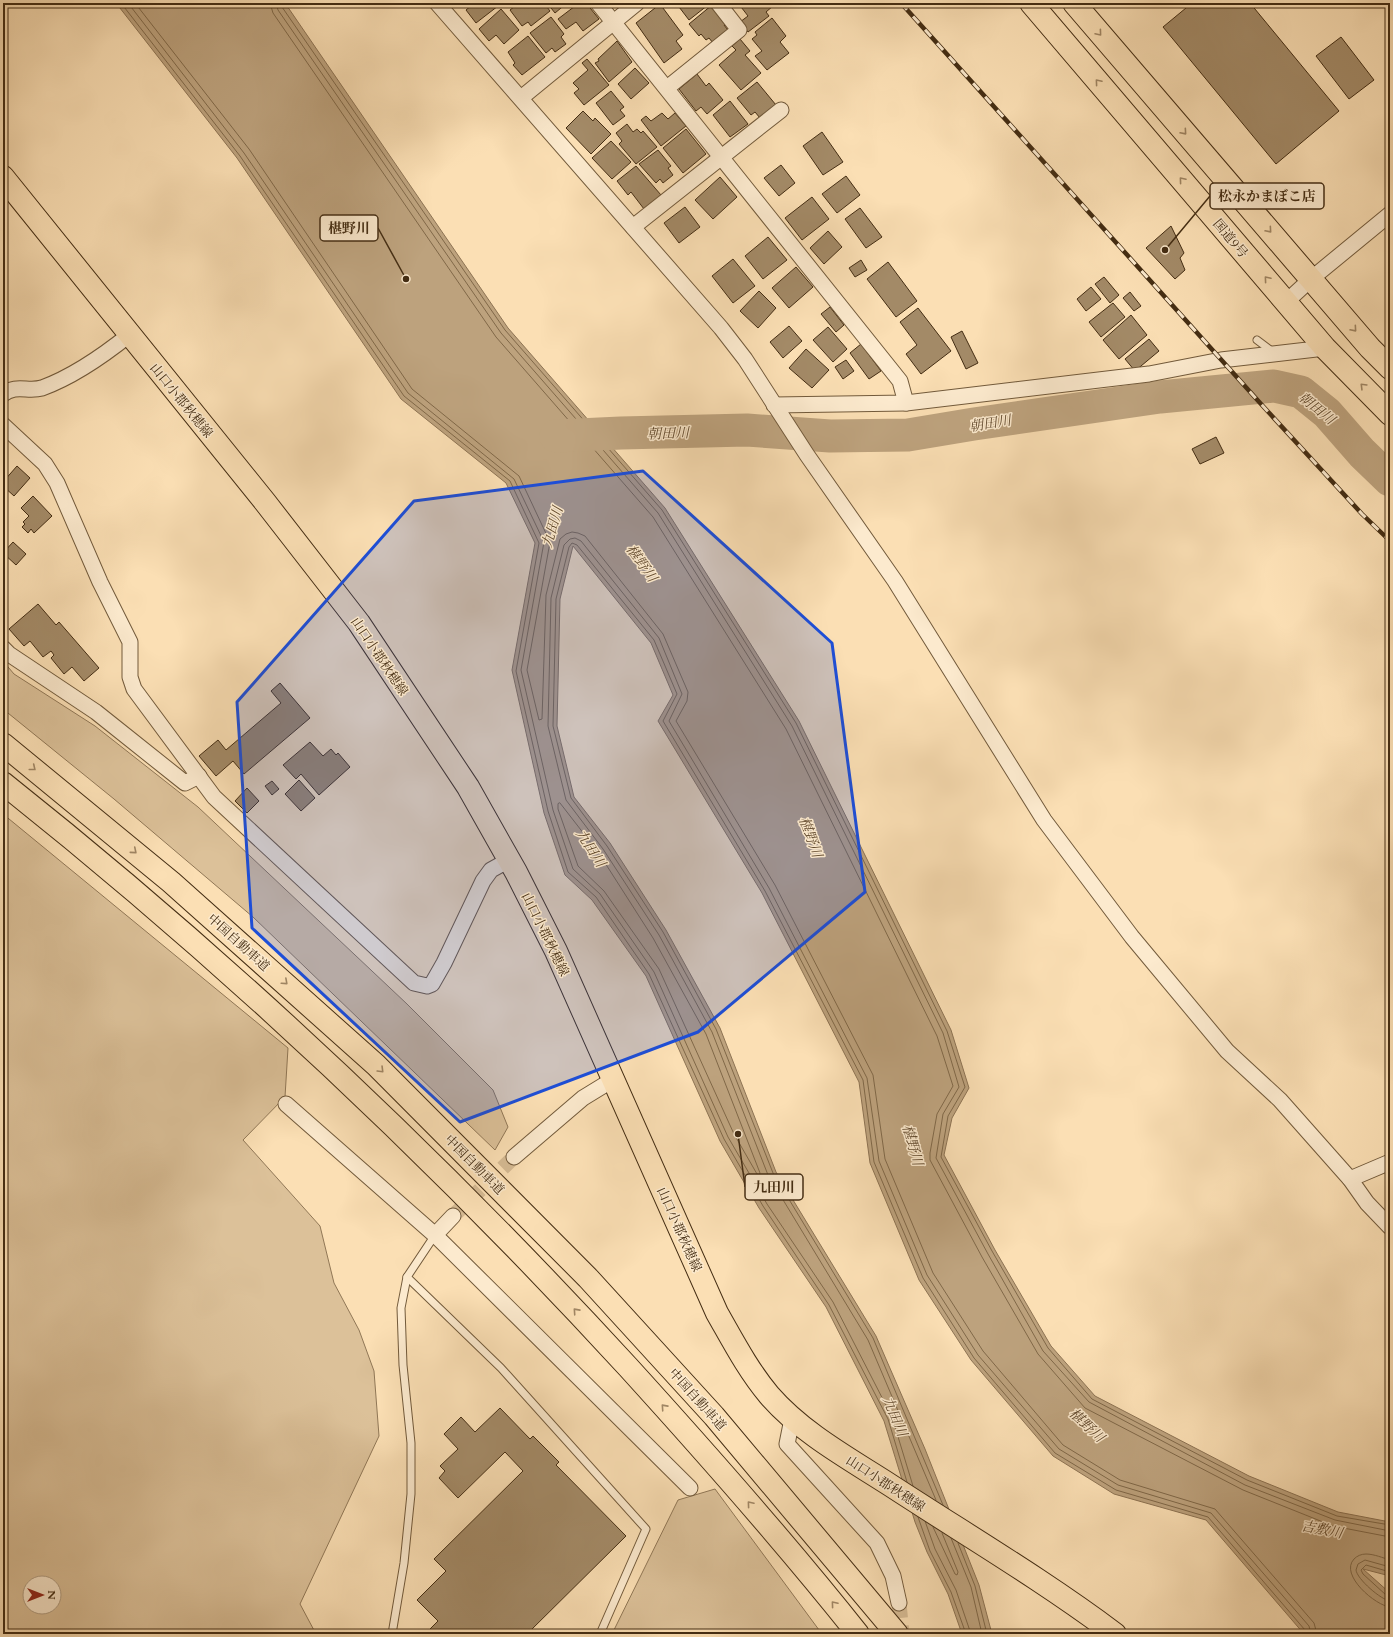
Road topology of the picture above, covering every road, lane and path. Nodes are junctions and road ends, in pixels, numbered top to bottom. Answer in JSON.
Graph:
{"nodes":[{"id":1,"x":437,"y":3,"type":"edge"},
{"id":2,"x":598,"y":3,"type":"edge"},
{"id":3,"x":636,"y":3,"type":"edge"},
{"id":4,"x":718,"y":3,"type":"edge"},
{"id":5,"x":1031,"y":3,"type":"edge"},
{"id":6,"x":1074,"y":3,"type":"edge"},
{"id":7,"x":614,"y":22,"type":"junction"},
{"id":8,"x":667,"y":88,"type":"junction"},
{"id":9,"x":521,"y":98,"type":"junction"},
{"id":10,"x":781,"y":110,"type":"dead end"},
{"id":11,"x":721,"y":157,"type":"junction"},
{"id":12,"x":3,"y":177,"type":"edge"},
{"id":13,"x":1390,"y":214,"type":"edge"},
{"id":14,"x":633,"y":227,"type":"junction"},
{"id":15,"x":1311,"y":279,"type":"junction"},
{"id":16,"x":1286,"y":302,"type":"junction"},
{"id":17,"x":129,"y":335,"type":"junction"},
{"id":18,"x":1257,"y":340,"type":"dead end"},
{"id":19,"x":1325,"y":348,"type":"junction"},
{"id":20,"x":1275,"y":354,"type":"junction"},
{"id":21,"x":1390,"y":368,"type":"edge"},
{"id":22,"x":3,"y":394,"type":"edge"},
{"id":23,"x":906,"y":403,"type":"junction"},
{"id":24,"x":778,"y":410,"type":"junction"},
{"id":25,"x":1390,"y":414,"type":"edge"},
{"id":26,"x":3,"y":425,"type":"edge"},
{"id":27,"x":3,"y":648,"type":"edge"},
{"id":28,"x":3,"y":744,"type":"edge"},
{"id":29,"x":199,"y":776,"type":"junction"},
{"id":30,"x":3,"y":783,"type":"edge"},
{"id":31,"x":509,"y":860,"type":"junction"},
{"id":32,"x":614,"y":1079,"type":"junction"},
{"id":33,"x":286,"y":1104,"type":"dead end"},
{"id":34,"x":514,"y":1157,"type":"tunnel mouth"},
{"id":35,"x":1390,"y":1162,"type":"edge"},
{"id":36,"x":1350,"y":1179,"type":"junction"},
{"id":37,"x":453,"y":1216,"type":"tunnel mouth"},
{"id":38,"x":1390,"y":1227,"type":"edge"},
{"id":39,"x":435,"y":1235,"type":"junction"},
{"id":40,"x":407,"y":1277,"type":"junction"},
{"id":41,"x":792,"y":1419,"type":"junction"},
{"id":42,"x":690,"y":1488,"type":"dead end"},
{"id":43,"x":899,"y":1603,"type":"tunnel mouth"},
{"id":44,"x":392,"y":1634,"type":"edge"},
{"id":45,"x":600,"y":1634,"type":"edge"},
{"id":46,"x":858,"y":1634,"type":"edge"},
{"id":47,"x":897,"y":1634,"type":"edge"},
{"id":48,"x":1115,"y":1634,"type":"edge"}],
"edges":[{"from":1,"to":9,"type":"street"},
{"from":2,"to":7,"type":"street"},
{"from":3,"to":7,"type":"street"},
{"from":4,"to":8,"type":"street"},
{"from":16,"to":5,"type":"main road","name":"国道9号","one_way":true},
{"from":6,"to":15,"type":"main road","one_way":true},
{"from":7,"to":8,"type":"street"},
{"from":7,"to":9,"type":"street"},
{"from":8,"to":11,"type":"street"},
{"from":9,"to":14,"type":"street"},
{"from":10,"to":11,"type":"street"},
{"from":11,"to":14,"type":"street"},
{"from":11,"to":23,"type":"street"},
{"from":12,"to":17,"type":"main road","name":"山口小郡秋穂線"},
{"from":13,"to":15,"type":"street"},
{"from":14,"to":24,"type":"street"},
{"from":15,"to":16,"type":"street"},
{"from":15,"to":21,"type":"main road","one_way":true},
{"from":16,"to":19,"type":"main road","name":"国道9号"},
{"from":17,"to":22,"type":"street"},
{"from":17,"to":31,"type":"main road","name":"山口小郡秋穂線"},
{"from":18,"to":20,"type":"lane"},
{"from":19,"to":20,"type":"street"},
{"from":25,"to":19,"type":"main road","name":"国道9号","one_way":true},
{"from":20,"to":23,"type":"street"},
{"from":23,"to":24,"type":"street"},
{"from":24,"to":36,"type":"street"},
{"from":26,"to":29,"type":"street"},
{"from":27,"to":29,"type":"street"},
{"from":28,"to":47,"type":"main road","name":"中国自動車道","one_way":true},
{"from":29,"to":31,"type":"street"},
{"from":46,"to":30,"type":"main road","one_way":true},
{"from":31,"to":32,"type":"main road","name":"山口小郡秋穂線"},
{"from":32,"to":34,"type":"street"},
{"from":32,"to":41,"type":"main road","name":"山口小郡秋穂線"},
{"from":33,"to":39,"type":"street"},
{"from":35,"to":36,"type":"street"},
{"from":36,"to":38,"type":"street"},
{"from":37,"to":39,"type":"street"},
{"from":39,"to":40,"type":"lane"},
{"from":39,"to":42,"type":"street"},
{"from":40,"to":44,"type":"lane"},
{"from":40,"to":45,"type":"lane"},
{"from":41,"to":43,"type":"street"},
{"from":41,"to":48,"type":"main road","name":"山口小郡秋穂線"}]}
